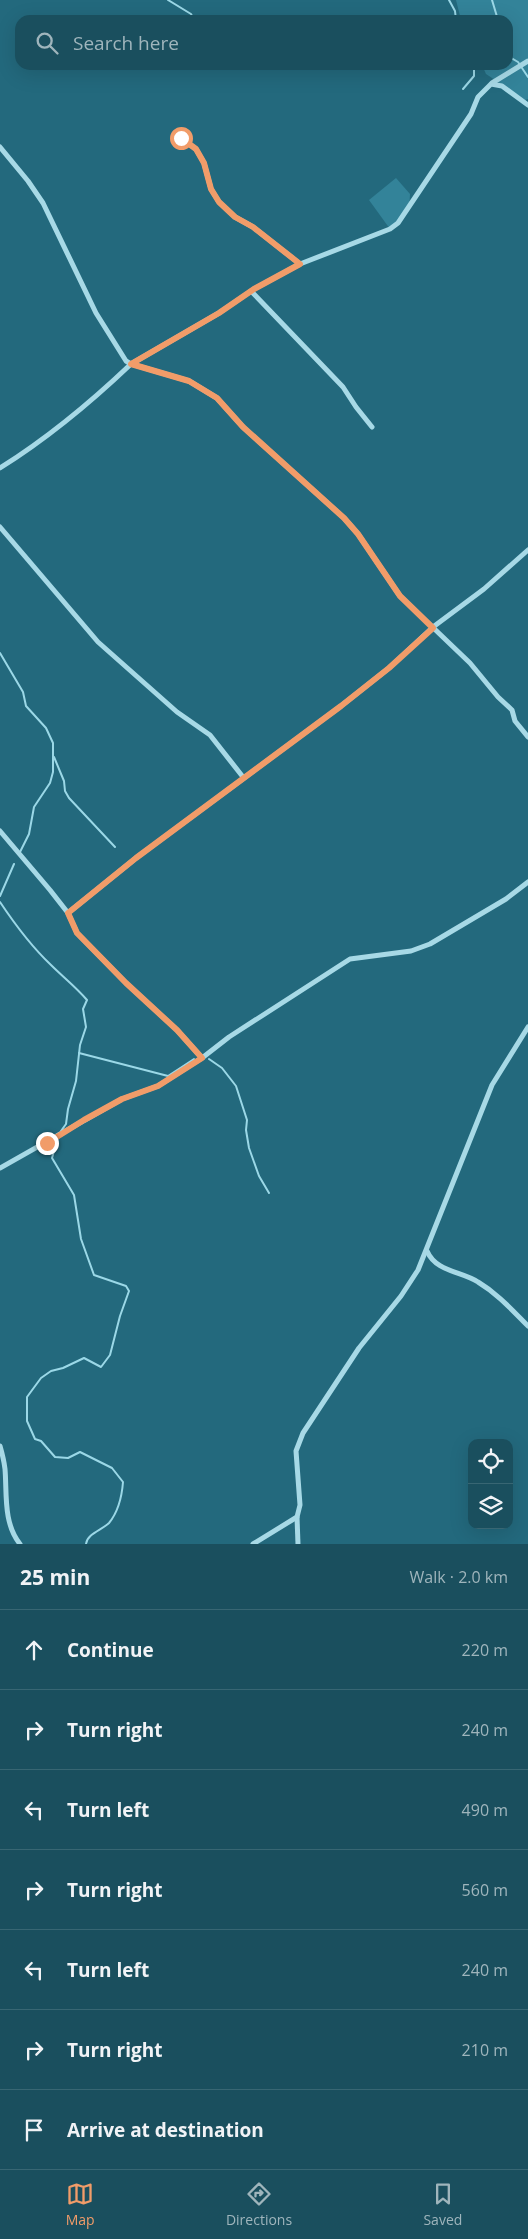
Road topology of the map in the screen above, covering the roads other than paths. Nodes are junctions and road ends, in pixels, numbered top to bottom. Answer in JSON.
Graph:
{"nodes":[{"id":1,"x":524,"y":65,"type":"edge"},
{"id":2,"x":491,"y":84,"type":"junction"},
{"id":3,"x":528,"y":105,"type":"edge"},
{"id":4,"x":181,"y":138,"type":"dead end"},
{"id":5,"x":0,"y":147,"type":"edge"},
{"id":6,"x":300,"y":264,"type":"junction"},
{"id":7,"x":251,"y":291,"type":"junction"},
{"id":8,"x":131,"y":364,"type":"junction"},
{"id":9,"x":372,"y":426,"type":"dead end"},
{"id":10,"x":0,"y":468,"type":"edge"},
{"id":11,"x":0,"y":527,"type":"edge"},
{"id":12,"x":528,"y":550,"type":"edge"},
{"id":13,"x":433,"y":628,"type":"junction"},
{"id":14,"x":528,"y":737,"type":"edge"},
{"id":15,"x":243,"y":777,"type":"junction"},
{"id":16,"x":0,"y":831,"type":"edge"},
{"id":17,"x":528,"y":882,"type":"edge"},
{"id":18,"x":68,"y":913,"type":"junction"},
{"id":19,"x":528,"y":1027,"type":"edge"},
{"id":20,"x":202,"y":1058,"type":"junction"},
{"id":21,"x":0,"y":1168,"type":"edge"},
{"id":22,"x":427,"y":1251,"type":"junction"},
{"id":23,"x":528,"y":1326,"type":"edge"},
{"id":24,"x":0,"y":1446,"type":"edge"},
{"id":25,"x":297,"y":1517,"type":"junction"},
{"id":26,"x":20,"y":1544,"type":"edge"},
{"id":27,"x":253,"y":1544,"type":"edge"},
{"id":28,"x":298,"y":1544,"type":"edge"}],
"edges":[{"from":1,"to":2,"type":"street"},
{"from":2,"to":3,"type":"street"},
{"from":2,"to":6,"type":"street"},
{"from":4,"to":6,"type":"street"},
{"from":5,"to":8,"type":"street"},
{"from":6,"to":7,"type":"street"},
{"from":7,"to":8,"type":"street"},
{"from":7,"to":9,"type":"street"},
{"from":8,"to":10,"type":"street"},
{"from":8,"to":13,"type":"street"},
{"from":11,"to":15,"type":"street"},
{"from":12,"to":13,"type":"street"},
{"from":13,"to":14,"type":"street"},
{"from":13,"to":15,"type":"street"},
{"from":15,"to":18,"type":"street"},
{"from":16,"to":18,"type":"street"},
{"from":17,"to":20,"type":"street"},
{"from":18,"to":20,"type":"street"},
{"from":19,"to":22,"type":"street"},
{"from":20,"to":21,"type":"street"},
{"from":22,"to":23,"type":"street"},
{"from":22,"to":25,"type":"street"},
{"from":24,"to":26,"type":"street"},
{"from":25,"to":27,"type":"street"},
{"from":25,"to":28,"type":"street"}]}
